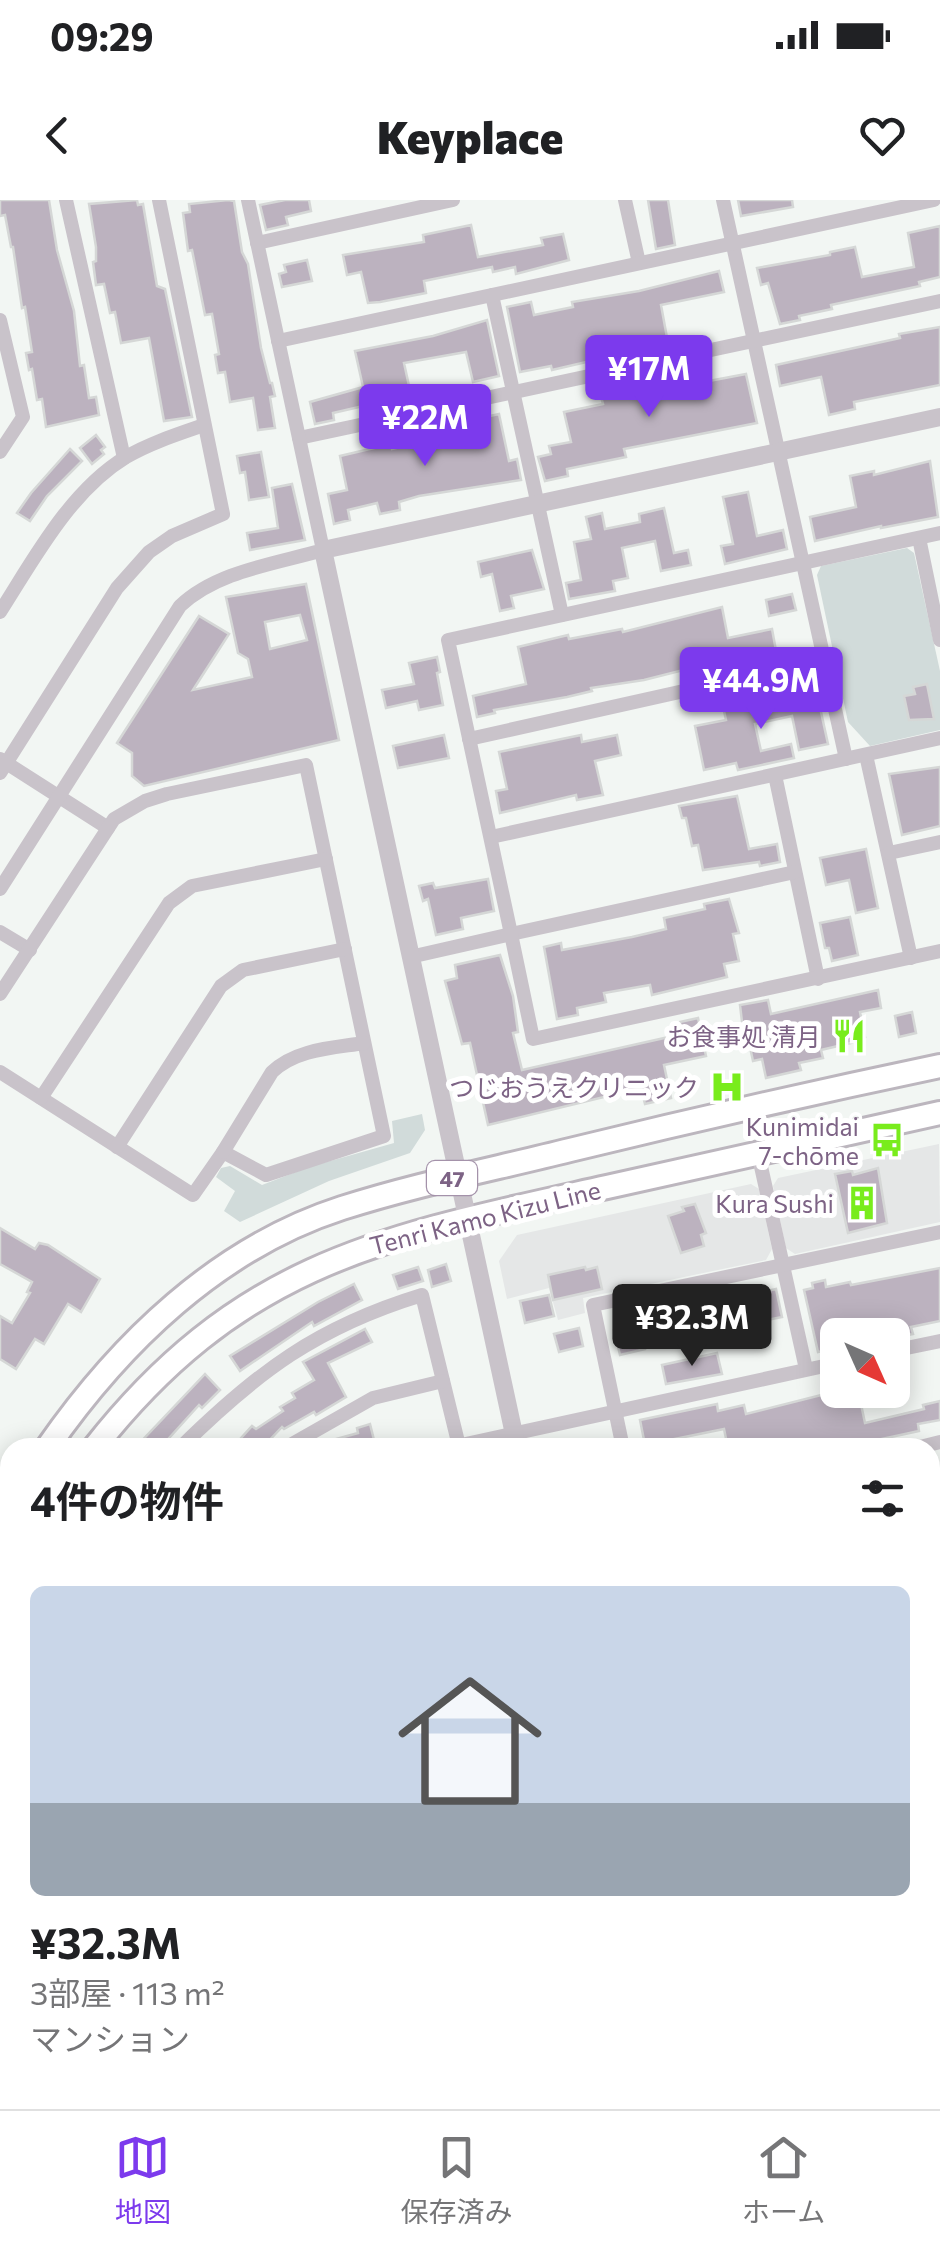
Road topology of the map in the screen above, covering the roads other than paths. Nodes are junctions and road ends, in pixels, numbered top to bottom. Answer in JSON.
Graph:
{"nodes":[{"id":1,"x":66,"y":200,"type":"edge"},
{"id":2,"x":159,"y":200,"type":"edge"},
{"id":3,"x":248,"y":200,"type":"edge"},
{"id":4,"x":452,"y":200,"type":"edge"},
{"id":5,"x":626,"y":200,"type":"edge"},
{"id":6,"x":724,"y":200,"type":"edge"},
{"id":7,"x":934,"y":200,"type":"edge"},
{"id":8,"x":733,"y":242,"type":"junction"},
{"id":9,"x":258,"y":243,"type":"junction"},
{"id":10,"x":640,"y":263,"type":"junction"},
{"id":11,"x":492,"y":295,"type":"junction"},
{"id":12,"x":940,"y":301,"type":"edge"},
{"id":13,"x":1,"y":329,"type":"edge"},
{"id":14,"x":278,"y":342,"type":"junction"},
{"id":15,"x":754,"y":342,"type":"junction"},
{"id":16,"x":512,"y":393,"type":"junction"},
{"id":17,"x":940,"y":417,"type":"edge"},
{"id":18,"x":204,"y":424,"type":"junction"},
{"id":19,"x":299,"y":438,"type":"junction"},
{"id":20,"x":0,"y":452,"type":"edge"},
{"id":21,"x":778,"y":452,"type":"junction"},
{"id":22,"x":124,"y":458,"type":"junction"},
{"id":23,"x":536,"y":504,"type":"junction"},
{"id":24,"x":940,"y":533,"type":"edge"},
{"id":25,"x":919,"y":538,"type":"junction"},
{"id":26,"x":323,"y":550,"type":"junction"},
{"id":27,"x":801,"y":563,"type":"junction"},
{"id":28,"x":0,"y":612,"type":"edge"},
{"id":29,"x":562,"y":616,"type":"junction"},
{"id":30,"x":940,"y":638,"type":"edge"},
{"id":31,"x":823,"y":660,"type":"junction"},
{"id":32,"x":470,"y":738,"type":"junction"},
{"id":33,"x":940,"y":738,"type":"edge"},
{"id":34,"x":866,"y":755,"type":"junction"},
{"id":35,"x":846,"y":759,"type":"junction"},
{"id":36,"x":2,"y":765,"type":"edge"},
{"id":37,"x":775,"y":775,"type":"junction"},
{"id":38,"x":59,"y":797,"type":"junction"},
{"id":39,"x":108,"y":828,"type":"junction"},
{"id":40,"x":491,"y":837,"type":"junction"},
{"id":41,"x":940,"y":842,"type":"edge"},
{"id":42,"x":889,"y":854,"type":"junction"},
{"id":43,"x":326,"y":859,"type":"junction"},
{"id":44,"x":795,"y":872,"type":"junction"},
{"id":45,"x":0,"y":889,"type":"edge"},
{"id":46,"x":0,"y":932,"type":"edge"},
{"id":47,"x":511,"y":934,"type":"junction"},
{"id":48,"x":30,"y":950,"type":"junction"},
{"id":49,"x":346,"y":950,"type":"junction"},
{"id":50,"x":940,"y":952,"type":"edge"},
{"id":51,"x":410,"y":957,"type":"junction"},
{"id":52,"x":911,"y":958,"type":"junction"},
{"id":53,"x":818,"y":979,"type":"junction"},
{"id":54,"x":0,"y":994,"type":"edge"},
{"id":55,"x":364,"y":1042,"type":"junction"},
{"id":56,"x":940,"y":1066,"type":"edge"},
{"id":57,"x":0,"y":1072,"type":"edge"},
{"id":58,"x":41,"y":1098,"type":"junction"},
{"id":59,"x":940,"y":1114,"type":"edge"},
{"id":60,"x":117,"y":1147,"type":"junction"},
{"id":61,"x":223,"y":1152,"type":"junction"},
{"id":62,"x":758,"y":1153,"type":"junction"},
{"id":63,"x":457,"y":1176,"type":"junction"},
{"id":64,"x":466,"y":1218,"type":"junction"},
{"id":65,"x":940,"y":1232,"type":"edge"},
{"id":66,"x":783,"y":1264,"type":"junction"},
{"id":67,"x":940,"y":1340,"type":"edge"},
{"id":68,"x":910,"y":1347,"type":"edge"},
{"id":69,"x":820,"y":1366,"type":"edge"},
{"id":70,"x":806,"y":1369,"type":"junction"},
{"id":71,"x":443,"y":1380,"type":"junction"},
{"id":72,"x":616,"y":1411,"type":"junction"},
{"id":73,"x":53,"y":1438,"type":"edge"},
{"id":74,"x":102,"y":1438,"type":"edge"},
{"id":75,"x":190,"y":1438,"type":"edge"},
{"id":76,"x":303,"y":1438,"type":"edge"},
{"id":77,"x":454,"y":1438,"type":"edge"},
{"id":78,"x":515,"y":1438,"type":"edge"},
{"id":79,"x":522,"y":1438,"type":"edge"},
{"id":80,"x":622,"y":1438,"type":"edge"}],
"edges":[{"from":1,"to":22,"type":"street"},
{"from":2,"to":18,"type":"street"},
{"from":3,"to":9,"type":"street"},
{"from":4,"to":9,"type":"street"},
{"from":5,"to":10,"type":"street"},
{"from":6,"to":8,"type":"street"},
{"from":7,"to":8,"type":"street"},
{"from":8,"to":10,"type":"street"},
{"from":8,"to":15,"type":"street"},
{"from":9,"to":14,"type":"street"},
{"from":10,"to":11,"type":"street"},
{"from":11,"to":14,"type":"street"},
{"from":11,"to":16,"type":"street"},
{"from":12,"to":15,"type":"street"},
{"from":13,"to":20,"type":"street"},
{"from":14,"to":19,"type":"street"},
{"from":15,"to":16,"type":"street"},
{"from":15,"to":21,"type":"street"},
{"from":16,"to":19,"type":"street"},
{"from":16,"to":23,"type":"street"},
{"from":17,"to":21,"type":"street"},
{"from":18,"to":22,"type":"street"},
{"from":18,"to":36,"type":"street"},
{"from":19,"to":26,"type":"street"},
{"from":21,"to":23,"type":"street"},
{"from":21,"to":27,"type":"street"},
{"from":22,"to":28,"type":"street"},
{"from":23,"to":26,"type":"street"},
{"from":23,"to":29,"type":"street"},
{"from":24,"to":25,"type":"street"},
{"from":25,"to":27,"type":"street"},
{"from":25,"to":30,"type":"street"},
{"from":26,"to":38,"type":"street"},
{"from":26,"to":51,"type":"street"},
{"from":27,"to":29,"type":"street"},
{"from":27,"to":31,"type":"street"},
{"from":29,"to":32,"type":"street"},
{"from":31,"to":32,"type":"street"},
{"from":31,"to":35,"type":"street"},
{"from":32,"to":40,"type":"street"},
{"from":33,"to":34,"type":"street"},
{"from":34,"to":35,"type":"street"},
{"from":34,"to":42,"type":"street"},
{"from":35,"to":37,"type":"street"},
{"from":36,"to":38,"type":"street"},
{"from":37,"to":40,"type":"street"},
{"from":37,"to":44,"type":"street"},
{"from":38,"to":39,"type":"street"},
{"from":38,"to":45,"type":"street"},
{"from":39,"to":43,"type":"street"},
{"from":39,"to":48,"type":"street"},
{"from":40,"to":47,"type":"street"},
{"from":41,"to":42,"type":"street"},
{"from":42,"to":52,"type":"street"},
{"from":43,"to":49,"type":"street"},
{"from":43,"to":58,"type":"street"},
{"from":44,"to":47,"type":"street"},
{"from":44,"to":53,"type":"street"},
{"from":46,"to":48,"type":"street"},
{"from":47,"to":51,"type":"street"},
{"from":47,"to":53,"type":"street"},
{"from":48,"to":54,"type":"street"},
{"from":49,"to":55,"type":"street"},
{"from":49,"to":60,"type":"street"},
{"from":50,"to":52,"type":"street"},
{"from":51,"to":63,"type":"street"},
{"from":52,"to":53,"type":"street"},
{"from":55,"to":61,"type":"street"},
{"from":55,"to":61,"type":"street"},
{"from":56,"to":63,"type":"main road","name":"Tenri Kamo Kizu Line","number":"47"},
{"from":57,"to":58,"type":"street"},
{"from":58,"to":60,"type":"street"},
{"from":59,"to":62,"type":"main road","name":"Tenri Kamo Kizu Line","number":"47"},
{"from":60,"to":61,"type":"street"},
{"from":62,"to":64,"type":"main road","name":"Tenri Kamo Kizu Line","number":"47"},
{"from":62,"to":66,"type":"street"},
{"from":63,"to":64,"type":"street"},
{"from":63,"to":73,"type":"main road","name":"Tenri Kamo Kizu Line","number":"47"},
{"from":64,"to":74,"type":"main road","name":"Tenri Kamo Kizu Line","number":"47"},
{"from":64,"to":78,"type":"street"},
{"from":65,"to":66,"type":"street"},
{"from":66,"to":70,"type":"street"},
{"from":66,"to":72,"type":"street"},
{"from":67,"to":68,"type":"street"},
{"from":69,"to":70,"type":"street"},
{"from":70,"to":72,"type":"street"},
{"from":71,"to":75,"type":"street"},
{"from":71,"to":76,"type":"street"},
{"from":71,"to":77,"type":"street"},
{"from":72,"to":79,"type":"street"},
{"from":72,"to":80,"type":"street"}]}
